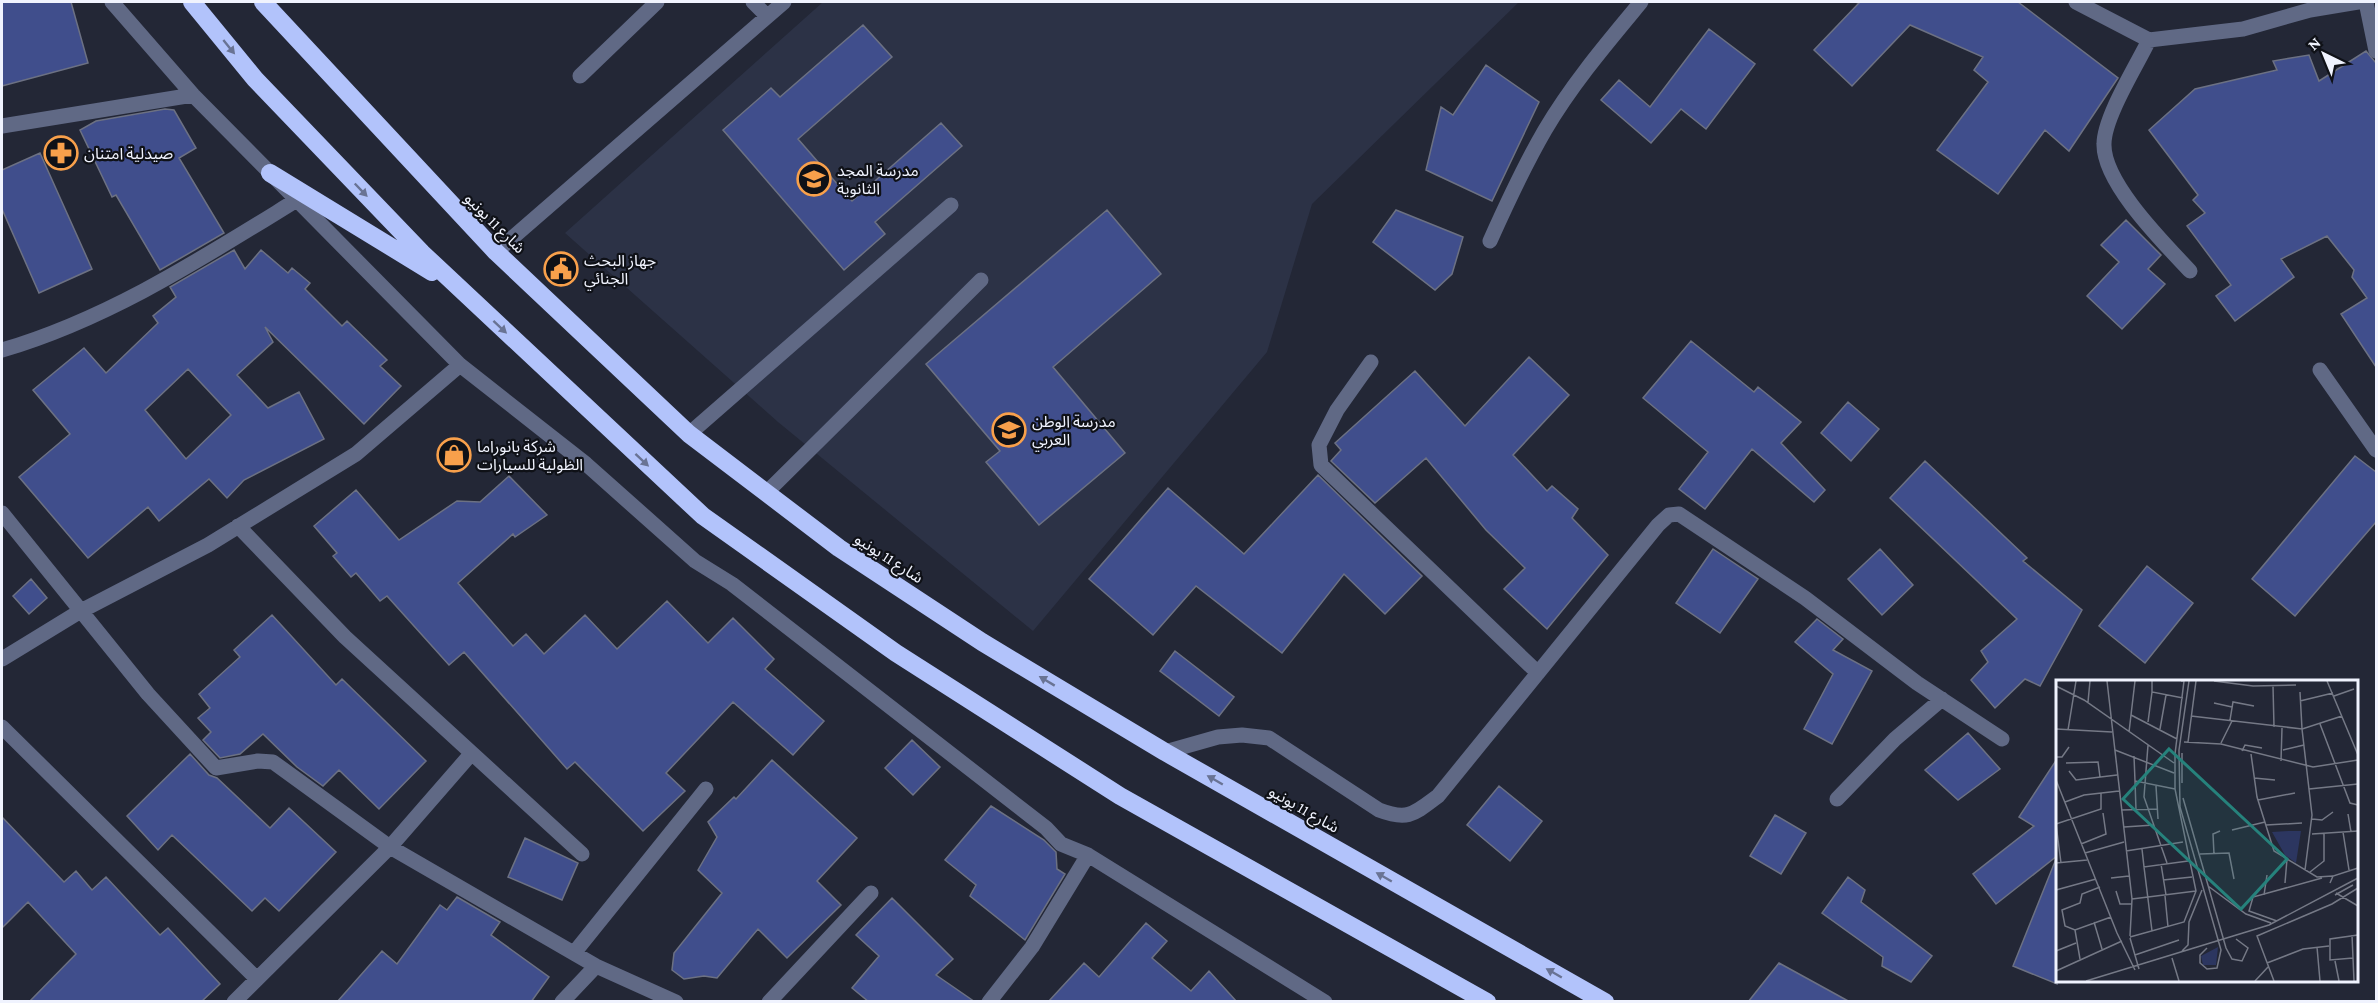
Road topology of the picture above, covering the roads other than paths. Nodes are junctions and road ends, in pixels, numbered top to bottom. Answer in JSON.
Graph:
{"nodes":[{"id":1,"x":112,"y":2,"type":"edge"},
{"id":2,"x":192,"y":2,"type":"edge"},
{"id":3,"x":263,"y":2,"type":"edge"},
{"id":4,"x":657,"y":2,"type":"edge"},
{"id":5,"x":753,"y":2,"type":"edge"},
{"id":6,"x":784,"y":2,"type":"edge"},
{"id":7,"x":1641,"y":2,"type":"edge"},
{"id":8,"x":2076,"y":2,"type":"edge"},
{"id":9,"x":2358,"y":2,"type":"edge"},
{"id":10,"x":2366,"y":2,"type":"edge"},
{"id":11,"x":767,"y":16,"type":"junction"},
{"id":12,"x":2149,"y":40,"type":"junction"},
{"id":13,"x":2376,"y":51,"type":"edge"},
{"id":14,"x":580,"y":76,"type":"dead end"},
{"id":15,"x":193,"y":95,"type":"junction"},
{"id":16,"x":2,"y":126,"type":"edge"},
{"id":17,"x":270,"y":173,"type":"junction"},
{"id":18,"x":295,"y":201,"type":"junction"},
{"id":19,"x":951,"y":205,"type":"dead end"},
{"id":20,"x":1490,"y":241,"type":"dead end"},
{"id":21,"x":496,"y":252,"type":"junction"},
{"id":22,"x":2190,"y":271,"type":"dead end"},
{"id":23,"x":981,"y":280,"type":"dead end"},
{"id":24,"x":462,"y":291,"type":"junction"},
{"id":25,"x":2,"y":350,"type":"edge"},
{"id":26,"x":1371,"y":362,"type":"dead end"},
{"id":27,"x":460,"y":365,"type":"junction"},
{"id":28,"x":2320,"y":370,"type":"dead end"},
{"id":29,"x":689,"y":434,"type":"junction"},
{"id":30,"x":2376,"y":450,"type":"edge"},
{"id":31,"x":766,"y":493,"type":"junction"},
{"id":32,"x":2,"y":513,"type":"edge"},
{"id":33,"x":238,"y":526,"type":"junction"},
{"id":34,"x":79,"y":612,"type":"junction"},
{"id":35,"x":2,"y":659,"type":"edge"},
{"id":36,"x":1538,"y":673,"type":"junction"},
{"id":37,"x":1942,"y":699,"type":"junction"},
{"id":38,"x":2,"y":727,"type":"edge"},
{"id":39,"x":2002,"y":740,"type":"dead end"},
{"id":40,"x":1166,"y":752,"type":"junction"},
{"id":41,"x":471,"y":754,"type":"junction"},
{"id":42,"x":706,"y":789,"type":"dead end"},
{"id":43,"x":1837,"y":799,"type":"dead end"},
{"id":44,"x":390,"y":847,"type":"junction"},
{"id":45,"x":582,"y":854,"type":"dead end"},
{"id":46,"x":1088,"y":855,"type":"junction"},
{"id":47,"x":871,"y":893,"type":"dead end"},
{"id":48,"x":574,"y":953,"type":"junction"},
{"id":49,"x":596,"y":966,"type":"junction"},
{"id":50,"x":257,"y":979,"type":"junction"},
{"id":51,"x":234,"y":1002,"type":"edge"},
{"id":52,"x":562,"y":1002,"type":"edge"},
{"id":53,"x":676,"y":1002,"type":"edge"},
{"id":54,"x":769,"y":1002,"type":"edge"},
{"id":55,"x":989,"y":1002,"type":"edge"},
{"id":56,"x":1325,"y":1002,"type":"edge"},
{"id":57,"x":1487,"y":1002,"type":"edge"},
{"id":58,"x":1605,"y":1002,"type":"edge"}],
"edges":[{"from":1,"to":15,"type":"street"},
{"from":2,"to":24,"type":"highway","one_way":true},
{"from":3,"to":21,"type":"highway","name":"شارع 11 يونيو"},
{"from":4,"to":14,"type":"street"},
{"from":5,"to":11,"type":"street"},
{"from":6,"to":11,"type":"street"},
{"from":7,"to":20,"type":"street"},
{"from":8,"to":12,"type":"street"},
{"from":9,"to":12,"type":"street"},
{"from":10,"to":13,"type":"street"},
{"from":11,"to":21,"type":"street"},
{"from":12,"to":22,"type":"street"},
{"from":15,"to":16,"type":"street"},
{"from":15,"to":17,"type":"street"},
{"from":17,"to":18,"type":"street"},
{"from":17,"to":24,"type":"highway"},
{"from":18,"to":25,"type":"street"},
{"from":18,"to":27,"type":"street"},
{"from":19,"to":29,"type":"street"},
{"from":21,"to":29,"type":"highway","name":"شارع 11 يونيو"},
{"from":23,"to":31,"type":"street"},
{"from":24,"to":57,"type":"highway","one_way":true},
{"from":26,"to":36,"type":"street"},
{"from":27,"to":33,"type":"street"},
{"from":27,"to":46,"type":"street"},
{"from":28,"to":30,"type":"street"},
{"from":29,"to":31,"type":"highway","name":"شارع 11 يونيو"},
{"from":40,"to":31,"type":"highway","name":"شارع 11 يونيو","one_way":true},
{"from":32,"to":34,"type":"street"},
{"from":33,"to":34,"type":"street"},
{"from":33,"to":41,"type":"street"},
{"from":34,"to":35,"type":"street"},
{"from":34,"to":44,"type":"street"},
{"from":36,"to":37,"type":"street"},
{"from":36,"to":40,"type":"street"},
{"from":37,"to":39,"type":"street"},
{"from":37,"to":43,"type":"street"},
{"from":38,"to":50,"type":"street"},
{"from":58,"to":40,"type":"highway","name":"شارع 11 يونيو","one_way":true},
{"from":41,"to":44,"type":"street"},
{"from":41,"to":45,"type":"street"},
{"from":42,"to":48,"type":"street"},
{"from":44,"to":48,"type":"street"},
{"from":44,"to":50,"type":"street"},
{"from":46,"to":55,"type":"street"},
{"from":46,"to":56,"type":"street"},
{"from":47,"to":54,"type":"street"},
{"from":48,"to":49,"type":"street"},
{"from":49,"to":52,"type":"street"},
{"from":49,"to":53,"type":"street"},
{"from":50,"to":51,"type":"street"}]}
